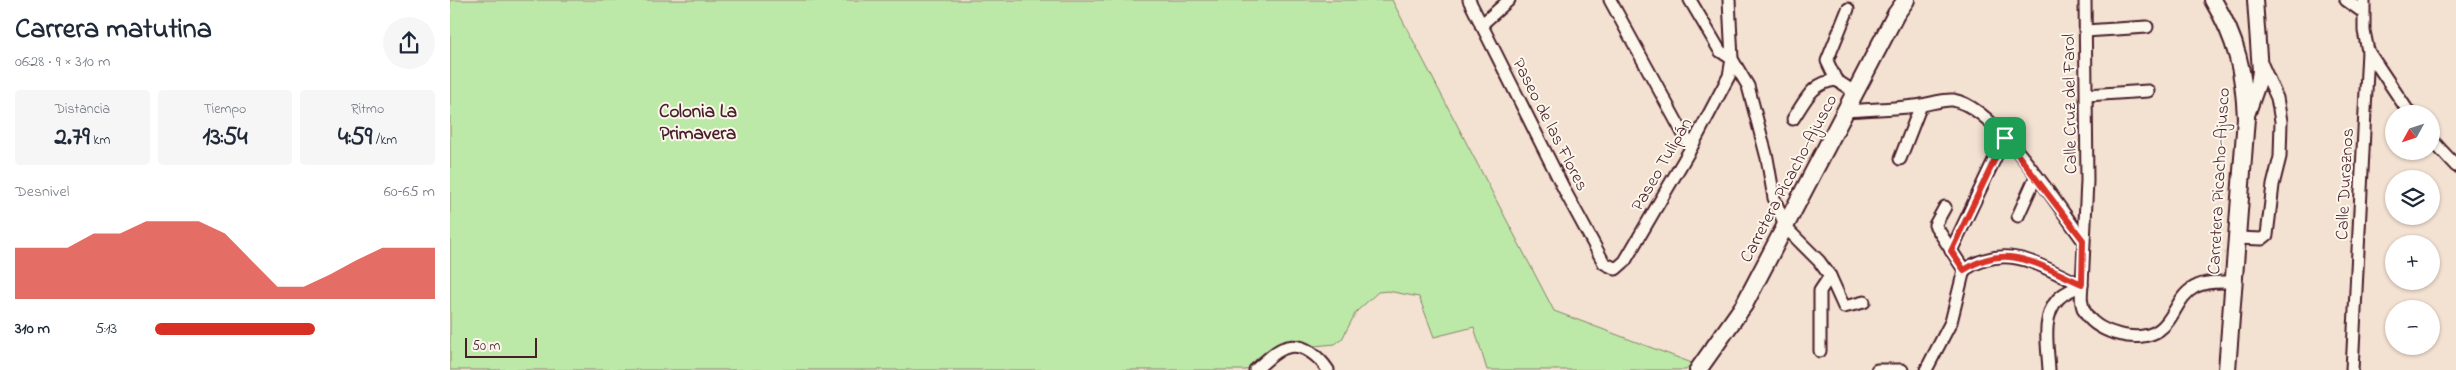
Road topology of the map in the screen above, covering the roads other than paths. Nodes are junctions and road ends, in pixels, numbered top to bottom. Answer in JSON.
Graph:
{"nodes":[{"id":1,"x":1468,"y":0,"type":"edge"},
{"id":2,"x":1510,"y":0,"type":"edge"},
{"id":3,"x":1610,"y":0,"type":"edge"},
{"id":4,"x":1690,"y":0,"type":"edge"},
{"id":5,"x":1729,"y":0,"type":"edge"},
{"id":6,"x":1906,"y":0,"type":"edge"},
{"id":7,"x":2085,"y":0,"type":"edge"},
{"id":8,"x":2213,"y":0,"type":"edge"},
{"id":9,"x":2255,"y":0,"type":"edge"},
{"id":10,"x":2346,"y":0,"type":"edge"},
{"id":11,"x":2364,"y":6,"type":"edge"},
{"id":12,"x":1848,"y":9,"type":"dead end"},
{"id":13,"x":1481,"y":24,"type":"junction"},
{"id":14,"x":2147,"y":27,"type":"dead end"},
{"id":15,"x":2085,"y":31,"type":"junction"},
{"id":16,"x":2368,"y":51,"type":"junction"},
{"id":17,"x":2259,"y":58,"type":"junction"},
{"id":18,"x":1732,"y":59,"type":"junction"},
{"id":19,"x":1836,"y":80,"type":"junction"},
{"id":20,"x":2148,"y":91,"type":"dead end"},
{"id":21,"x":1856,"y":93,"type":"junction"},
{"id":22,"x":2087,"y":95,"type":"junction"},
{"id":23,"x":1921,"y":105,"type":"junction"},
{"id":24,"x":2404,"y":105,"type":"edge"},
{"id":25,"x":1847,"y":111,"type":"junction"},
{"id":26,"x":2246,"y":118,"type":"junction"},
{"id":27,"x":1793,"y":120,"type":"dead end"},
{"id":28,"x":2005,"y":138,"type":"junction"},
{"id":29,"x":1691,"y":148,"type":"junction"},
{"id":30,"x":2440,"y":149,"type":"edge"},
{"id":31,"x":1900,"y":159,"type":"dead end"},
{"id":32,"x":2456,"y":166,"type":"edge"},
{"id":33,"x":2036,"y":176,"type":"junction"},
{"id":34,"x":1945,"y":207,"type":"dead end"},
{"id":35,"x":2018,"y":216,"type":"dead end"},
{"id":36,"x":1786,"y":228,"type":"junction"},
{"id":37,"x":2236,"y":238,"type":"junction"},
{"id":38,"x":2083,"y":240,"type":"junction"},
{"id":39,"x":1951,"y":251,"type":"junction"},
{"id":40,"x":1604,"y":263,"type":"joint"},
{"id":41,"x":1964,"y":270,"type":"junction"},
{"id":42,"x":1830,"y":276,"type":"junction"},
{"id":43,"x":2233,"y":282,"type":"junction"},
{"id":44,"x":2082,"y":284,"type":"junction"},
{"id":45,"x":1864,"y":302,"type":"dead end"},
{"id":46,"x":1820,"y":351,"type":"dead end"},
{"id":47,"x":1255,"y":370,"type":"edge"},
{"id":48,"x":1328,"y":370,"type":"edge"},
{"id":49,"x":1698,"y":370,"type":"edge"},
{"id":50,"x":1877,"y":370,"type":"edge"},
{"id":51,"x":1902,"y":370,"type":"edge"},
{"id":52,"x":1926,"y":370,"type":"edge"},
{"id":53,"x":2049,"y":370,"type":"edge"},
{"id":54,"x":2227,"y":370,"type":"edge"},
{"id":55,"x":2352,"y":370,"type":"edge"}],
"edges":[{"from":1,"to":13,"type":"street","name":"Paseo de las Flores"},
{"from":2,"to":13,"type":"street"},
{"from":3,"to":29,"type":"street"},
{"from":4,"to":18,"type":"street"},
{"from":5,"to":18,"type":"street"},
{"from":6,"to":21,"type":"main road","name":"Carretera Picacho-Ajusco"},
{"from":7,"to":15,"type":"street","name":"Calle Cruz del Farol"},
{"from":8,"to":26,"type":"main road","name":"Carretera Picacho-Ajusco"},
{"from":9,"to":17,"type":"street"},
{"from":10,"to":11,"type":"street"},
{"from":11,"to":16,"type":"street","name":"Calle Duraznos"},
{"from":12,"to":19,"type":"street"},
{"from":13,"to":40,"type":"street","name":"Paseo de las Flores"},
{"from":14,"to":15,"type":"street"},
{"from":15,"to":22,"type":"street","name":"Calle Cruz del Farol"},
{"from":16,"to":24,"type":"street"},
{"from":16,"to":55,"type":"street","name":"Calle Duraznos"},
{"from":17,"to":26,"type":"street"},
{"from":17,"to":37,"type":"street"},
{"from":18,"to":29,"type":"street","name":"Paseo Tulipán"},
{"from":18,"to":36,"type":"street"},
{"from":19,"to":21,"type":"street"},
{"from":19,"to":27,"type":"street"},
{"from":20,"to":22,"type":"street"},
{"from":21,"to":25,"type":"main road","name":"Carretera Picacho-Ajusco"},
{"from":22,"to":38,"type":"street","name":"Calle Cruz del Farol"},
{"from":23,"to":25,"type":"street"},
{"from":23,"to":28,"type":"street"},
{"from":23,"to":31,"type":"street"},
{"from":25,"to":36,"type":"main road","name":"Carretera Picacho-Ajusco"},
{"from":26,"to":37,"type":"main road","name":"Carretera Picacho-Ajusco"},
{"from":28,"to":33,"type":"street"},
{"from":28,"to":39,"type":"street"},
{"from":29,"to":40,"type":"street","name":"Paseo Tulipán"},
{"from":30,"to":32,"type":"street"},
{"from":33,"to":35,"type":"street"},
{"from":33,"to":38,"type":"street"},
{"from":34,"to":39,"type":"street"},
{"from":36,"to":42,"type":"street"},
{"from":36,"to":49,"type":"main road","name":"Carretera Picacho-Ajusco"},
{"from":37,"to":43,"type":"main road","name":"Carretera Picacho-Ajusco"},
{"from":38,"to":44,"type":"street","name":"Calle Cruz del Farol"},
{"from":39,"to":41,"type":"street"},
{"from":41,"to":44,"type":"street"},
{"from":41,"to":52,"type":"street"},
{"from":42,"to":45,"type":"street"},
{"from":42,"to":46,"type":"street"},
{"from":43,"to":44,"type":"street","name":"Calle Cruz del Farol"},
{"from":43,"to":54,"type":"main road","name":"Carretera Picacho-Ajusco"},
{"from":44,"to":53,"type":"street"},
{"from":47,"to":48,"type":"street"},
{"from":50,"to":51,"type":"street"}]}
